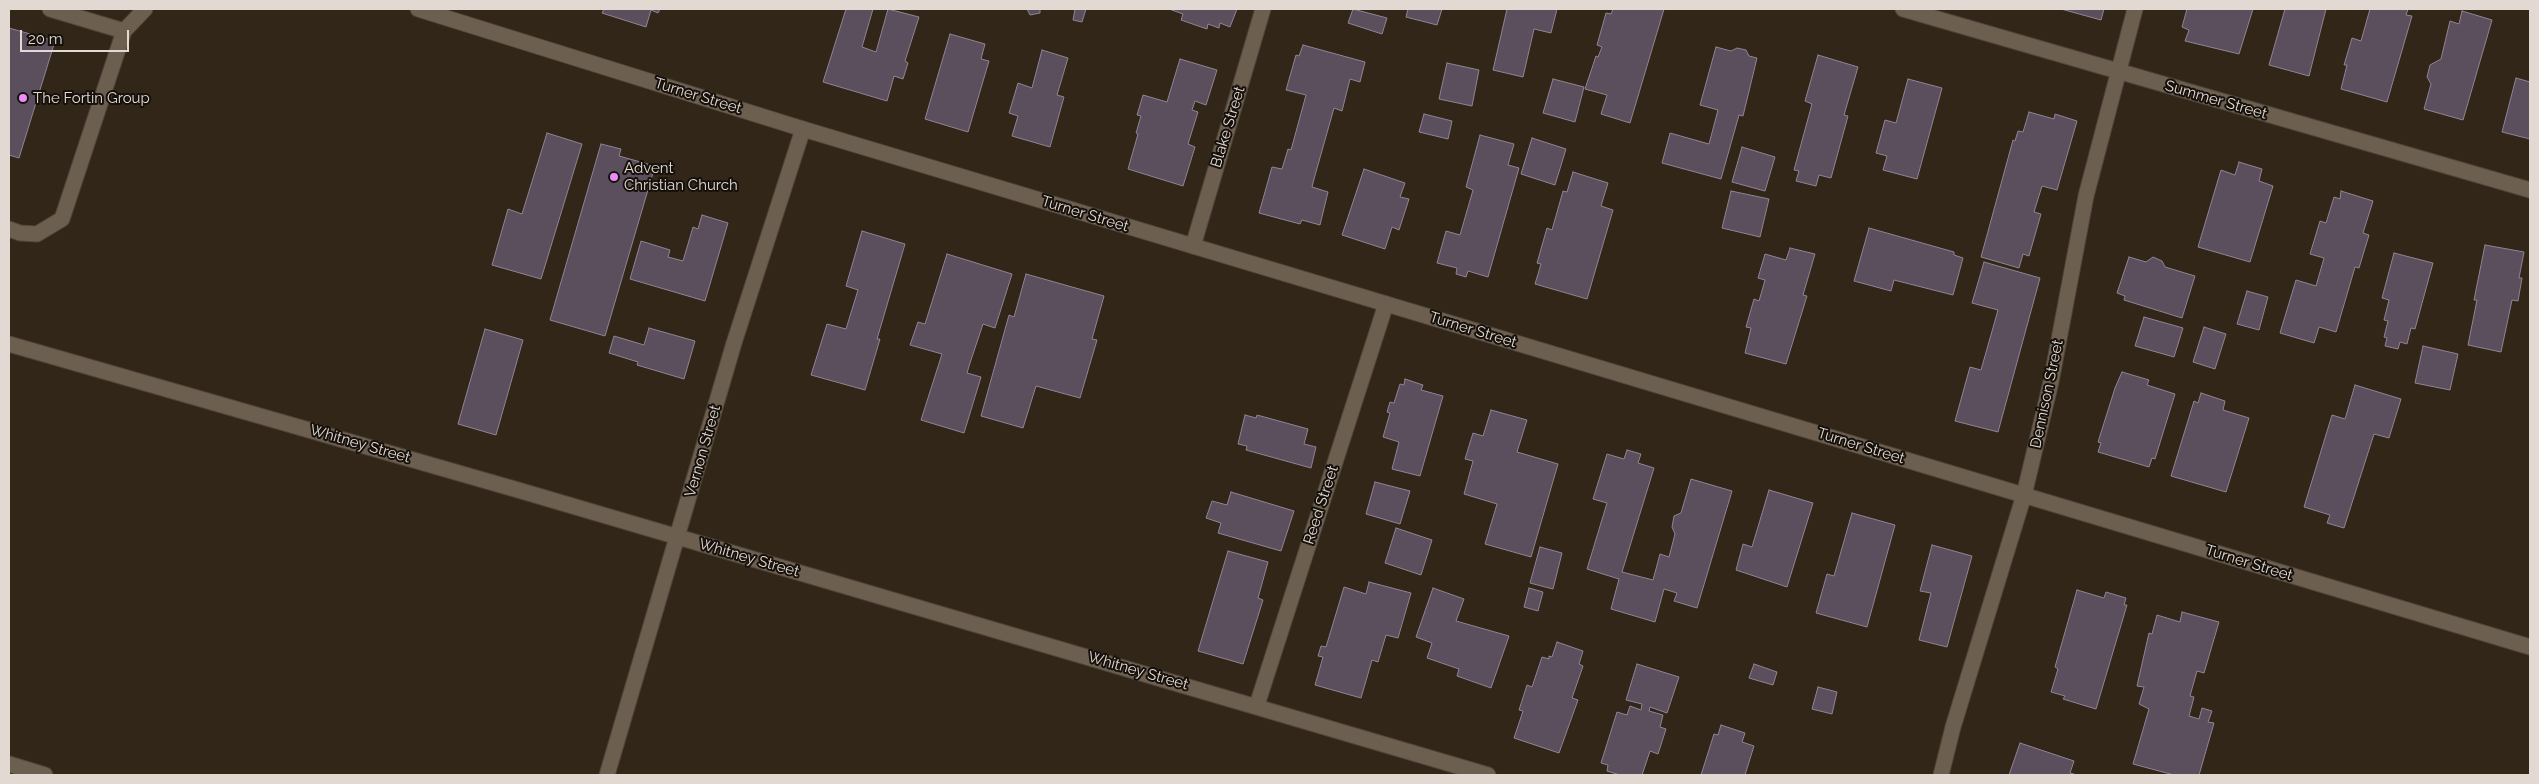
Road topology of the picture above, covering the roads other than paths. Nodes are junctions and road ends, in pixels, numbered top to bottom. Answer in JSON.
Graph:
{"nodes":[{"id":1,"x":50,"y":9,"type":"edge"},
{"id":2,"x":145,"y":9,"type":"edge"},
{"id":3,"x":1263,"y":9,"type":"edge"},
{"id":4,"x":1903,"y":9,"type":"edge"},
{"id":5,"x":2135,"y":9,"type":"edge"},
{"id":6,"x":424,"y":10,"type":"edge"},
{"id":7,"x":124,"y":31,"type":"junction"},
{"id":8,"x":2117,"y":72,"type":"junction"},
{"id":9,"x":803,"y":129,"type":"junction"},
{"id":10,"x":2530,"y":190,"type":"edge"},
{"id":11,"x":9,"y":229,"type":"edge"},
{"id":12,"x":1193,"y":246,"type":"junction"},
{"id":13,"x":1386,"y":304,"type":"junction"},
{"id":14,"x":9,"y":344,"type":"edge"},
{"id":15,"x":2024,"y":495,"type":"junction"},
{"id":16,"x":679,"y":537,"type":"junction"},
{"id":17,"x":2530,"y":647,"type":"edge"},
{"id":18,"x":1257,"y":706,"type":"junction"},
{"id":19,"x":9,"y":764,"type":"edge"},
{"id":20,"x":45,"y":775,"type":"edge"},
{"id":21,"x":608,"y":775,"type":"edge"},
{"id":22,"x":1488,"y":775,"type":"edge"},
{"id":23,"x":1941,"y":775,"type":"edge"}],
"edges":[{"from":1,"to":7,"type":"street"},
{"from":2,"to":7,"type":"street"},
{"from":3,"to":12,"type":"street","name":"Blake Street"},
{"from":4,"to":8,"type":"street","name":"Summer Street"},
{"from":5,"to":8,"type":"street","name":"Dennison Street"},
{"from":6,"to":9,"type":"street","name":"Turner Street"},
{"from":7,"to":11,"type":"street"},
{"from":8,"to":10,"type":"street","name":"Summer Street"},
{"from":8,"to":15,"type":"street","name":"Dennison Street"},
{"from":9,"to":12,"type":"street","name":"Turner Street"},
{"from":9,"to":16,"type":"street","name":"Vernon Street"},
{"from":12,"to":13,"type":"street","name":"Turner Street"},
{"from":13,"to":15,"type":"street","name":"Turner Street"},
{"from":13,"to":18,"type":"street","name":"Reed Street"},
{"from":14,"to":16,"type":"street","name":"Whitney Street"},
{"from":15,"to":17,"type":"street","name":"Turner Street"},
{"from":15,"to":23,"type":"street","name":"Dennison Street"},
{"from":16,"to":18,"type":"street","name":"Whitney Street"},
{"from":16,"to":21,"type":"street","name":"Vernon Street"},
{"from":18,"to":22,"type":"street","name":"Whitney Street"},
{"from":19,"to":20,"type":"street"}]}
